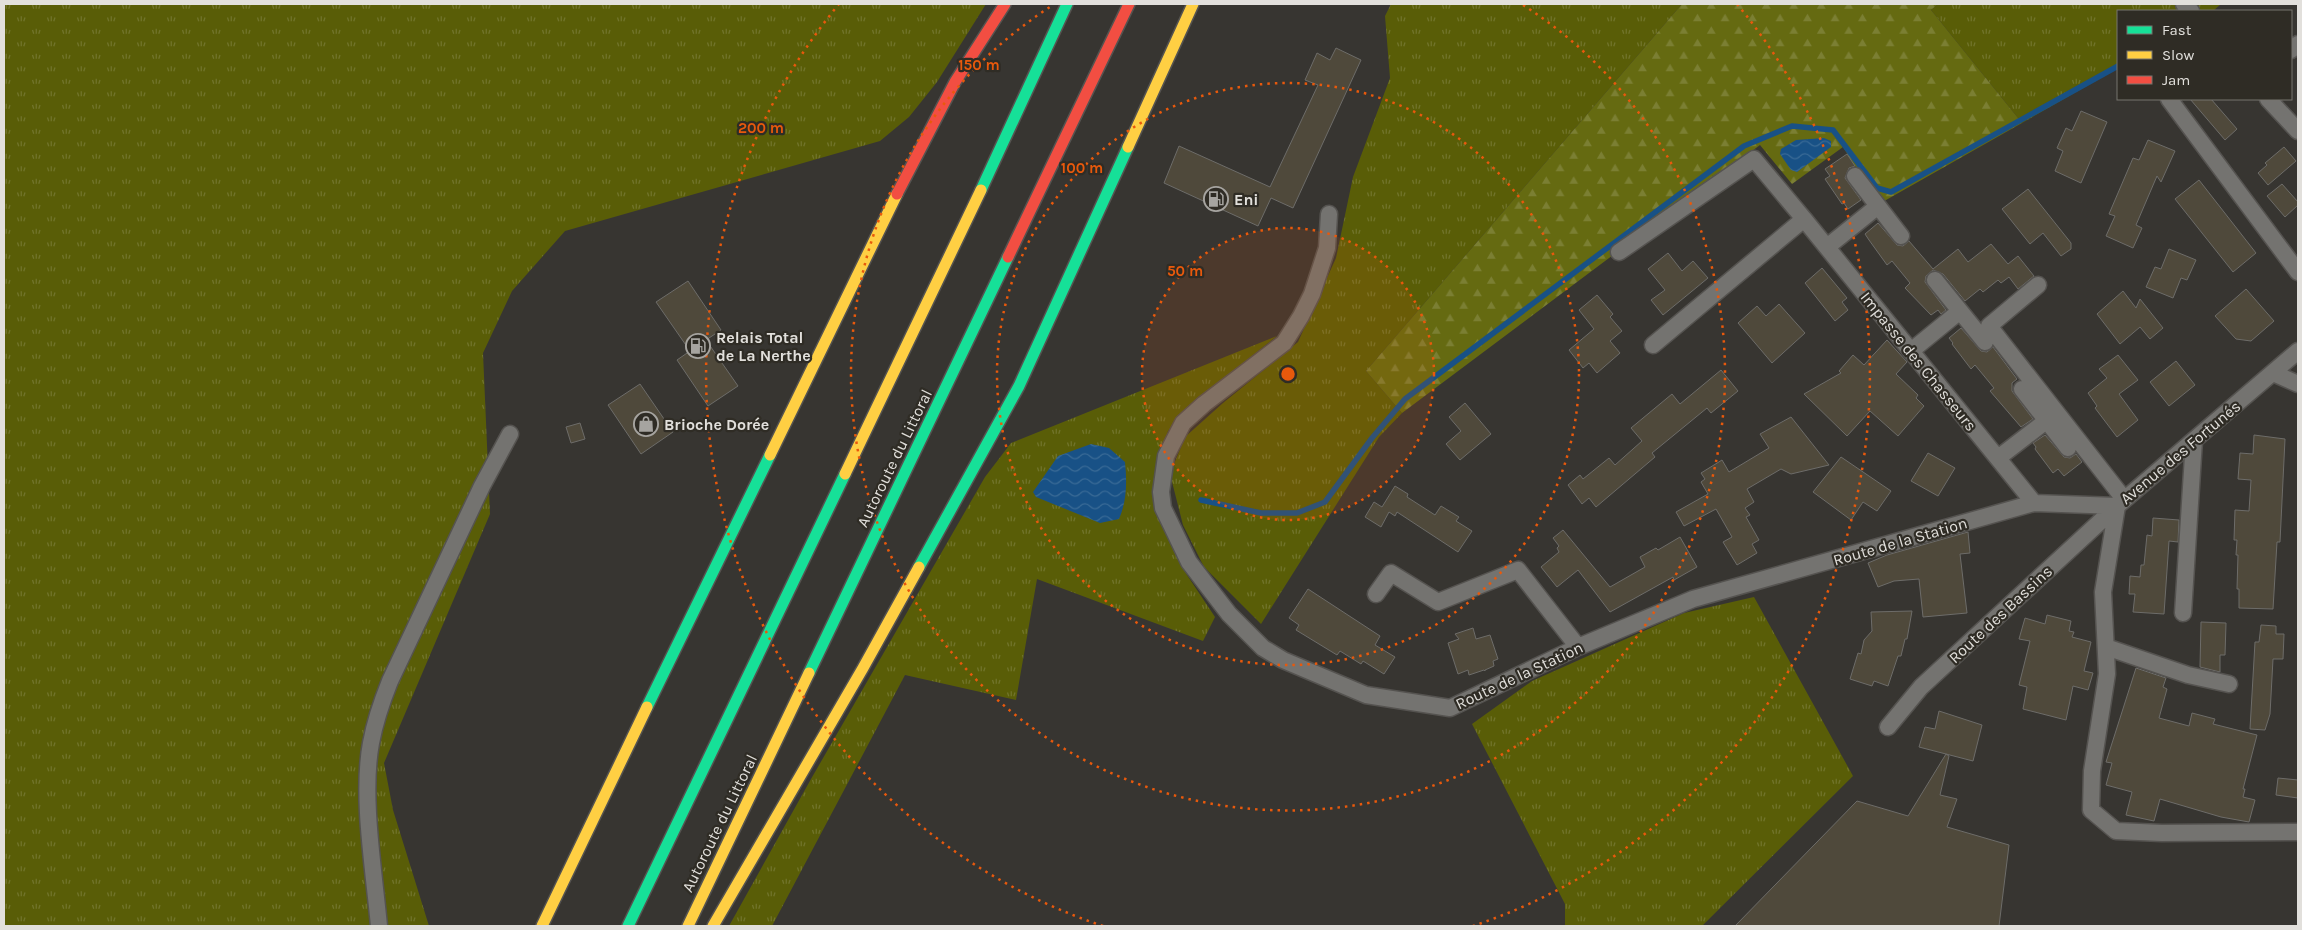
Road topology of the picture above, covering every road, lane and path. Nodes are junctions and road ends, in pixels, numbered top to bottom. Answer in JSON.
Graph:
{"nodes":[{"id":1,"x":1005,"y":4,"type":"edge"},
{"id":2,"x":1067,"y":4,"type":"edge"},
{"id":3,"x":1129,"y":4,"type":"edge"},
{"id":4,"x":1193,"y":4,"type":"edge"},
{"id":5,"x":2170,"y":100,"type":"edge"},
{"id":6,"x":2269,"y":100,"type":"edge"},
{"id":7,"x":2298,"y":132,"type":"edge"},
{"id":8,"x":1855,"y":176,"type":"dead end"},
{"id":9,"x":1878,"y":206,"type":"junction"},
{"id":10,"x":1329,"y":214,"type":"dead end"},
{"id":11,"x":1804,"y":219,"type":"junction"},
{"id":12,"x":1901,"y":236,"type":"dead end"},
{"id":13,"x":1827,"y":247,"type":"junction"},
{"id":14,"x":1619,"y":252,"type":"dead end"},
{"id":15,"x":2298,"y":272,"type":"edge"},
{"id":16,"x":1935,"y":280,"type":"dead end"},
{"id":17,"x":2038,"y":285,"type":"dead end"},
{"id":18,"x":1960,"y":311,"type":"junction"},
{"id":19,"x":1985,"y":342,"type":"dead end"},
{"id":20,"x":1653,"y":345,"type":"dead end"},
{"id":21,"x":1911,"y":350,"type":"junction"},
{"id":22,"x":2298,"y":351,"type":"edge"},
{"id":23,"x":2273,"y":373,"type":"junction"},
{"id":24,"x":2298,"y":384,"type":"edge"},
{"id":25,"x":2022,"y":390,"type":"dead end"},
{"id":26,"x":2046,"y":421,"type":"junction"},
{"id":27,"x":510,"y":434,"type":"dead end"},
{"id":28,"x":2194,"y":440,"type":"junction"},
{"id":29,"x":2068,"y":448,"type":"dead end"},
{"id":30,"x":1998,"y":458,"type":"junction"},
{"id":31,"x":2120,"y":503,"type":"junction"},
{"id":32,"x":2034,"y":504,"type":"junction"},
{"id":33,"x":1376,"y":594,"type":"dead end"},
{"id":34,"x":2183,"y":613,"type":"dead end"},
{"id":35,"x":1578,"y":647,"type":"junction"},
{"id":36,"x":2106,"y":647,"type":"junction"},
{"id":37,"x":2229,"y":684,"type":"dead end"},
{"id":38,"x":1888,"y":727,"type":"dead end"},
{"id":39,"x":2298,"y":832,"type":"edge"},
{"id":40,"x":379,"y":926,"type":"edge"},
{"id":41,"x":542,"y":926,"type":"edge"},
{"id":42,"x":628,"y":926,"type":"edge"},
{"id":43,"x":688,"y":926,"type":"edge"},
{"id":44,"x":713,"y":926,"type":"edge"}],
"edges":[{"from":1,"to":41,"type":"highway"},
{"from":2,"to":42,"type":"highway"},
{"from":3,"to":43,"type":"highway","name":"Autoroute du Littoral"},
{"from":4,"to":44,"type":"highway"},
{"from":5,"to":15,"type":"street"},
{"from":6,"to":7,"type":"street"},
{"from":8,"to":9,"type":"street"},
{"from":9,"to":12,"type":"street"},
{"from":9,"to":13,"type":"street"},
{"from":10,"to":35,"type":"street","name":"Route de la Station"},
{"from":11,"to":13,"type":"street","name":"Impasse des Chasseurs"},
{"from":11,"to":14,"type":"street","name":"Impasse des Chasseurs"},
{"from":11,"to":20,"type":"street"},
{"from":13,"to":21,"type":"street","name":"Impasse des Chasseurs"},
{"from":16,"to":18,"type":"street"},
{"from":17,"to":31,"type":"street"},
{"from":18,"to":19,"type":"street"},
{"from":18,"to":21,"type":"street"},
{"from":21,"to":30,"type":"street","name":"Impasse des Chasseurs"},
{"from":22,"to":23,"type":"street","name":"Avenue des Fortunés"},
{"from":23,"to":24,"type":"street"},
{"from":23,"to":28,"type":"street","name":"Avenue des Fortunés"},
{"from":25,"to":26,"type":"street"},
{"from":26,"to":29,"type":"street"},
{"from":26,"to":30,"type":"street"},
{"from":27,"to":40,"type":"street"},
{"from":28,"to":31,"type":"street","name":"Avenue des Fortunés"},
{"from":28,"to":34,"type":"street"},
{"from":30,"to":32,"type":"street","name":"Impasse des Chasseurs"},
{"from":31,"to":32,"type":"street","name":"Route de la Station"},
{"from":31,"to":36,"type":"street","name":"Avenue des Fortunés"},
{"from":31,"to":38,"type":"street","name":"Route des Bassins"},
{"from":32,"to":35,"type":"street","name":"Route de la Station"},
{"from":33,"to":35,"type":"street"},
{"from":36,"to":37,"type":"street"},
{"from":36,"to":39,"type":"street","name":"Avenue des Fortunés"}]}
